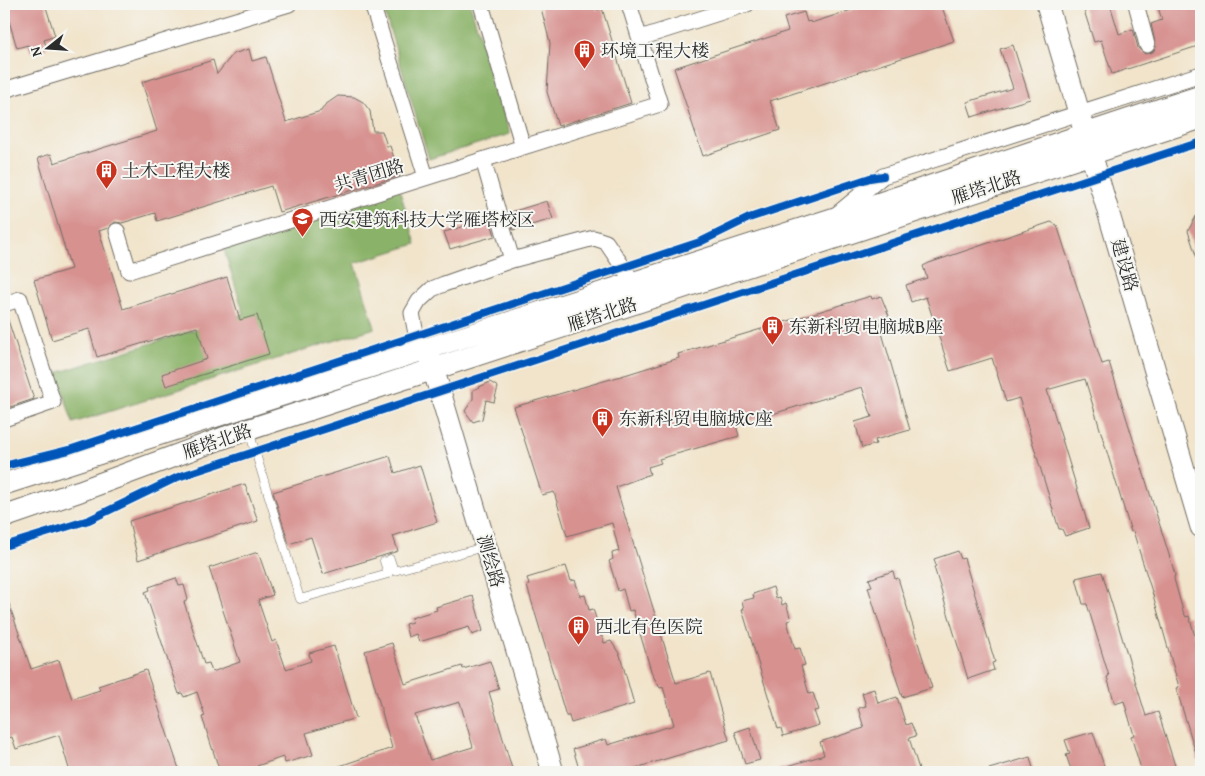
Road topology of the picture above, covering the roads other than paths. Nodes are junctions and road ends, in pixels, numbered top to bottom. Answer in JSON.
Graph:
{"nodes":[{"id":1,"x":289,"y":4,"type":"edge"},
{"id":2,"x":372,"y":4,"type":"edge"},
{"id":3,"x":481,"y":4,"type":"edge"},
{"id":4,"x":629,"y":4,"type":"edge"},
{"id":5,"x":747,"y":4,"type":"edge"},
{"id":6,"x":1046,"y":4,"type":"edge"},
{"id":7,"x":1136,"y":4,"type":"edge"},
{"id":8,"x":640,"y":38,"type":"junction"},
{"id":9,"x":1147,"y":44,"type":"dead end"},
{"id":10,"x":1201,"y":74,"type":"edge"},
{"id":11,"x":4,"y":90,"type":"edge"},
{"id":12,"x":1201,"y":96,"type":"edge"},
{"id":13,"x":1201,"y":118,"type":"edge"},
{"id":14,"x":1086,"y":133,"type":"junction"},
{"id":15,"x":523,"y":147,"type":"junction"},
{"id":16,"x":483,"y":160,"type":"junction"},
{"id":17,"x":426,"y":177,"type":"junction"},
{"id":18,"x":117,"y":231,"type":"dead end"},
{"id":19,"x":512,"y":260,"type":"junction"},
{"id":20,"x":633,"y":282,"type":"junction"},
{"id":21,"x":4,"y":304,"type":"edge"},
{"id":22,"x":430,"y":361,"type":"junction"},
{"id":23,"x":4,"y":419,"type":"edge"},
{"id":24,"x":249,"y":430,"type":"junction"},
{"id":25,"x":4,"y":484,"type":"edge"},
{"id":26,"x":4,"y":517,"type":"edge"},
{"id":27,"x":1201,"y":527,"type":"edge"},
{"id":28,"x":486,"y":546,"type":"junction"},
{"id":29,"x":553,"y":772,"type":"edge"}],
"edges":[{"from":1,"to":11,"type":"street"},
{"from":2,"to":17,"type":"street"},
{"from":3,"to":15,"type":"street"},
{"from":4,"to":8,"type":"street"},
{"from":5,"to":8,"type":"street"},
{"from":6,"to":14,"type":"main road","name":"建设路"},
{"from":7,"to":9,"type":"street"},
{"from":8,"to":15,"type":"street","name":"共青团路"},
{"from":10,"to":14,"type":"street"},
{"from":12,"to":14,"type":"main road","name":"雁塔北路"},
{"from":13,"to":14,"type":"main road","name":"雁塔北路"},
{"from":14,"to":20,"type":"main road","name":"雁塔北路"},
{"from":14,"to":22,"type":"main road","name":"雁塔北路"},
{"from":14,"to":27,"type":"main road","name":"建设路"},
{"from":15,"to":16,"type":"street","name":"共青团路"},
{"from":16,"to":17,"type":"street","name":"共青团路"},
{"from":16,"to":19,"type":"street"},
{"from":17,"to":18,"type":"street","name":"共青团路"},
{"from":19,"to":20,"type":"street"},
{"from":19,"to":22,"type":"street"},
{"from":20,"to":22,"type":"main road","name":"雁塔北路"},
{"from":21,"to":23,"type":"street"},
{"from":22,"to":24,"type":"main road","name":"雁塔北路"},
{"from":22,"to":25,"type":"main road","name":"雁塔北路"},
{"from":22,"to":28,"type":"main road","name":"测绘路"},
{"from":24,"to":26,"type":"main road","name":"雁塔北路"},
{"from":24,"to":28,"type":"lane"},
{"from":28,"to":29,"type":"main road","name":"测绘路"}]}
